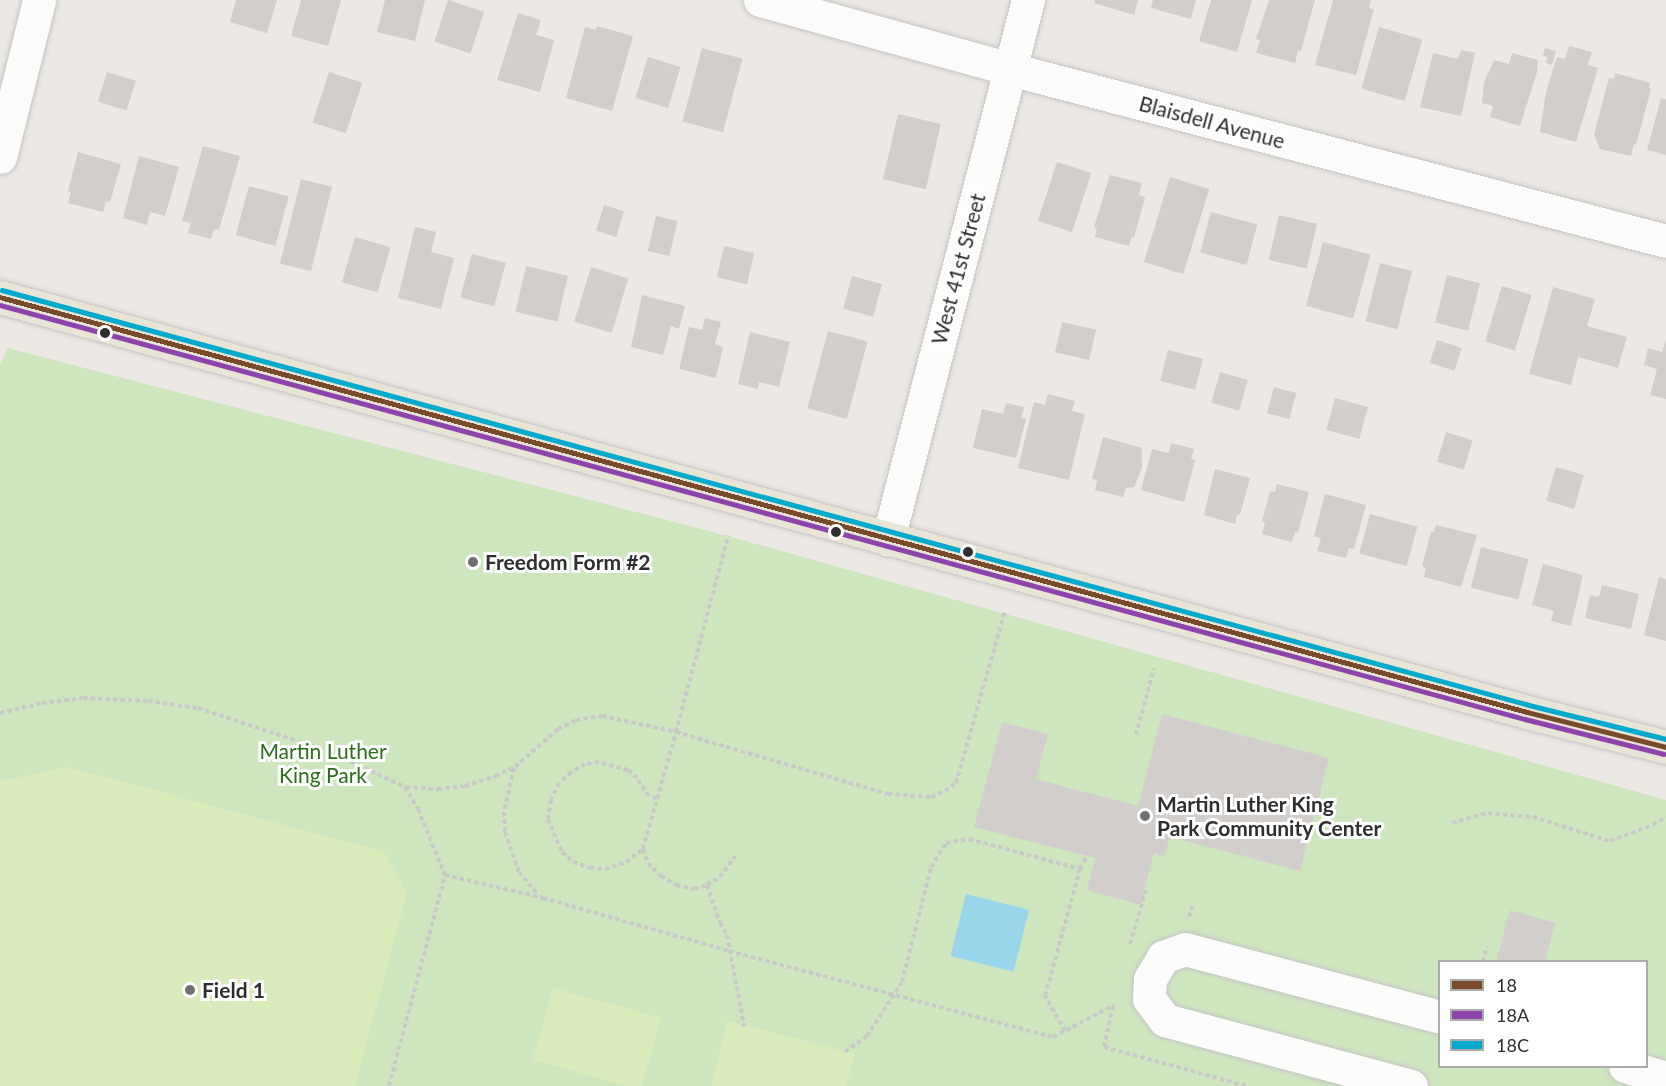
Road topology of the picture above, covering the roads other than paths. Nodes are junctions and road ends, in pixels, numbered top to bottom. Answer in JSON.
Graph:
{"nodes":[{"id":1,"x":39,"y":0,"type":"edge"},
{"id":2,"x":760,"y":0,"type":"edge"},
{"id":3,"x":1028,"y":0,"type":"edge"},
{"id":4,"x":13,"y":47,"type":"edge"},
{"id":5,"x":1010,"y":69,"type":"junction"},
{"id":6,"x":0,"y":157,"type":"edge"},
{"id":7,"x":1666,"y":241,"type":"edge"},
{"id":8,"x":0,"y":297,"type":"edge"},
{"id":9,"x":888,"y":539,"type":"junction"},
{"id":10,"x":1666,"y":747,"type":"edge"},
{"id":11,"x":1438,"y":1016,"type":"edge"},
{"id":12,"x":1632,"y":1068,"type":"edge"},
{"id":13,"x":1666,"y":1078,"type":"edge"},
{"id":14,"x":1411,"y":1086,"type":"edge"}],
"edges":[{"from":1,"to":4,"type":"street"},
{"from":2,"to":5,"type":"street","name":"Blaisdell Avenue"},
{"from":3,"to":5,"type":"street","name":"West 41st Street"},
{"from":4,"to":6,"type":"street"},
{"from":5,"to":7,"type":"street","name":"Blaisdell Avenue"},
{"from":5,"to":9,"type":"street","name":"West 41st Street"},
{"from":8,"to":9,"type":"main road"},
{"from":9,"to":10,"type":"main road"},
{"from":11,"to":14,"type":"street"},
{"from":12,"to":13,"type":"street"}]}
